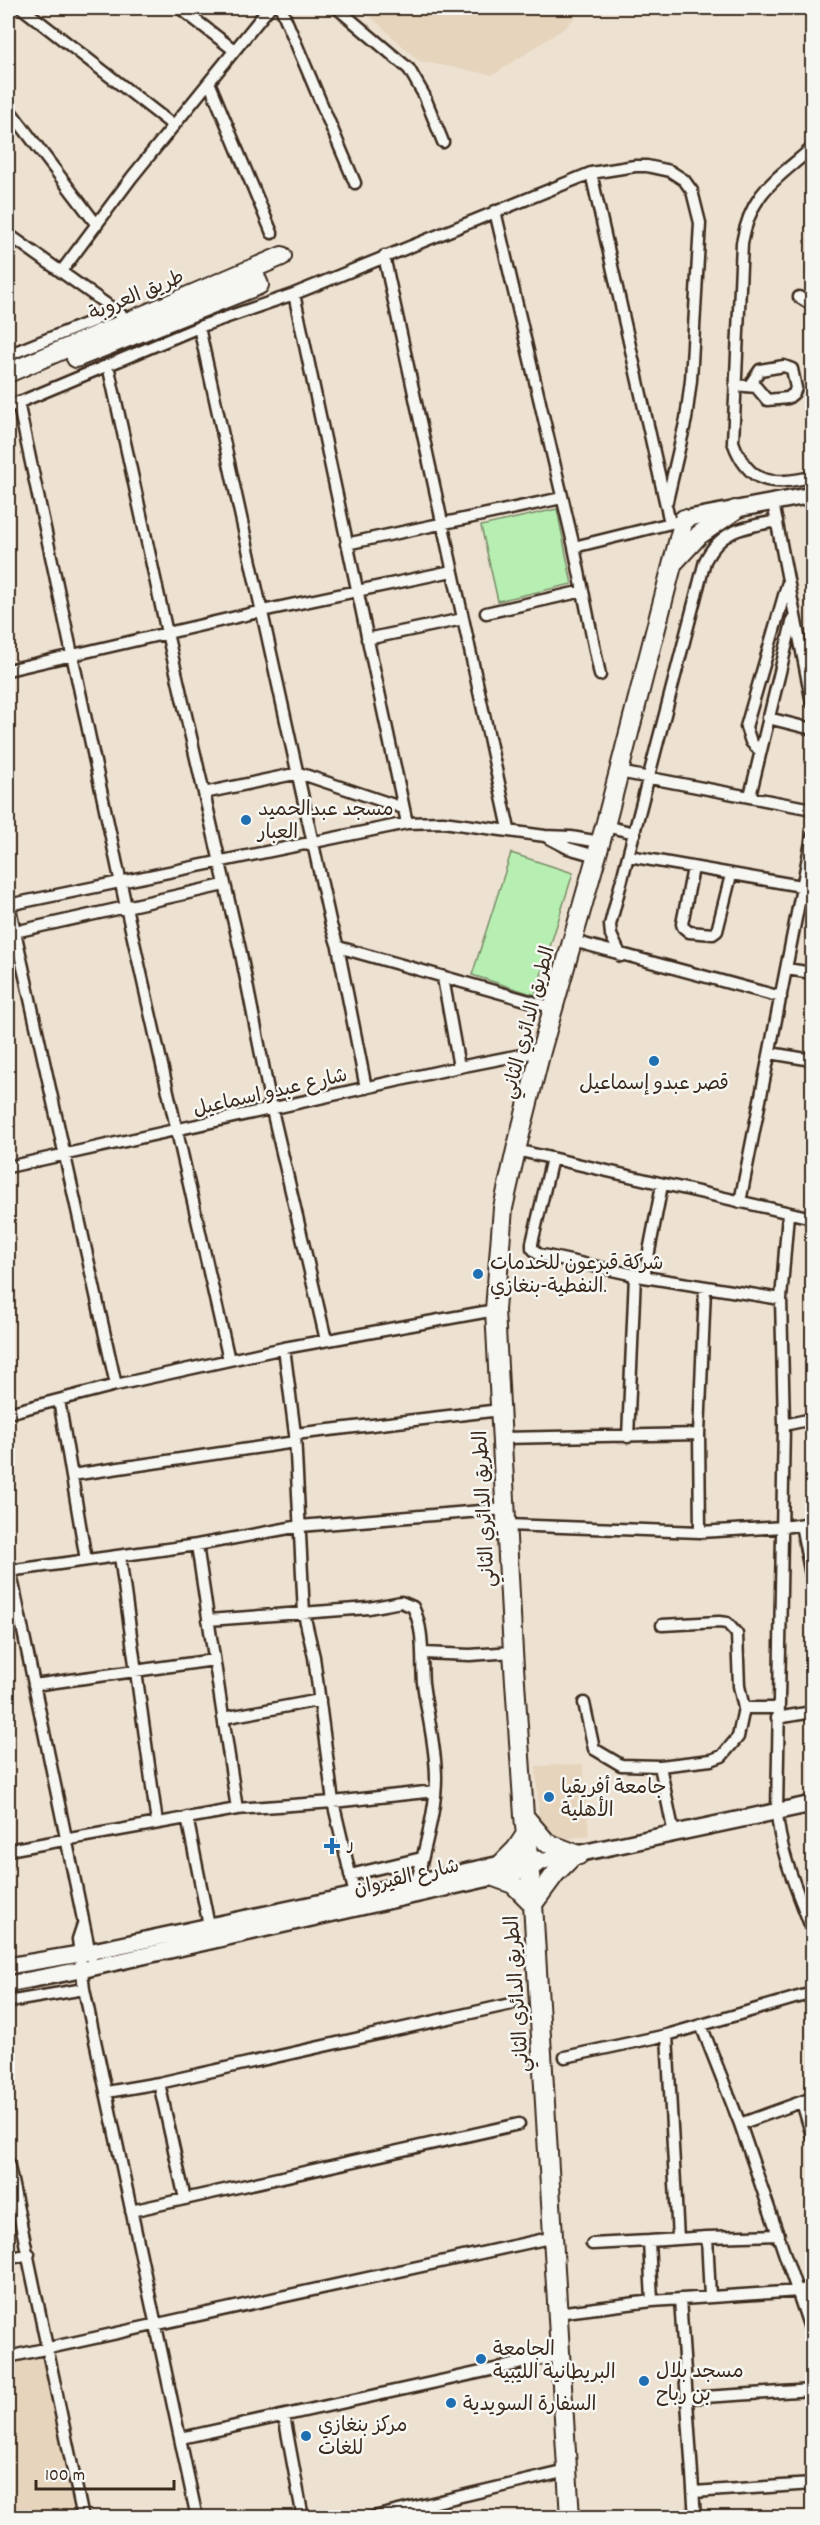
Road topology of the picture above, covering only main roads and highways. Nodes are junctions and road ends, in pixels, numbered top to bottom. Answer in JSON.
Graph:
{"nodes":[{"id":1,"x":282,"y":256,"type":"dead end"},
{"id":2,"x":255,"y":277,"type":"junction"},
{"id":3,"x":8,"y":373,"type":"edge"},
{"id":4,"x":8,"y":385,"type":"edge"},
{"id":5,"x":813,"y":495,"type":"edge"},
{"id":6,"x":735,"y":510,"type":"junction"},
{"id":7,"x":677,"y":521,"type":"joint"},
{"id":8,"x":672,"y":565,"type":"junction"},
{"id":9,"x":813,"y":1804,"type":"edge"},
{"id":10,"x":525,"y":1825,"type":"junction"},
{"id":11,"x":576,"y":1856,"type":"junction"},
{"id":12,"x":534,"y":1863,"type":"junction"},
{"id":13,"x":497,"y":1871,"type":"junction"},
{"id":14,"x":533,"y":1904,"type":"junction"},
{"id":15,"x":8,"y":1966,"type":"edge"},
{"id":16,"x":8,"y":1984,"type":"edge"},
{"id":17,"x":570,"y":2517,"type":"edge"}],
"edges":[{"from":1,"to":2,"type":"main road","name":"طريق العروبة"},
{"from":2,"to":3,"type":"main road","name":"طريق العروبة"},
{"from":2,"to":4,"type":"main road","name":"طريق العروبة"},
{"from":5,"to":6,"type":"main road"},
{"from":6,"to":7,"type":"main road"},
{"from":6,"to":8,"type":"main road"},
{"from":7,"to":8,"type":"main road","name":"الطريق الدائري الثاني"},
{"from":8,"to":10,"type":"main road","name":"الطريق الدائري الثاني"},
{"from":9,"to":11,"type":"main road"},
{"from":10,"to":11,"type":"main road"},
{"from":10,"to":12,"type":"main road","name":"الطريق الدائري الثاني"},
{"from":10,"to":13,"type":"main road"},
{"from":11,"to":12,"type":"main road"},
{"from":11,"to":14,"type":"main road"},
{"from":12,"to":13,"type":"main road"},
{"from":12,"to":14,"type":"main road","name":"الطريق الدائري الثاني"},
{"from":13,"to":14,"type":"main road"},
{"from":13,"to":15,"type":"main road"},
{"from":13,"to":16,"type":"main road","name":"شارع القيروان"},
{"from":14,"to":17,"type":"main road","name":"الطريق الدائري الثاني"}]}
